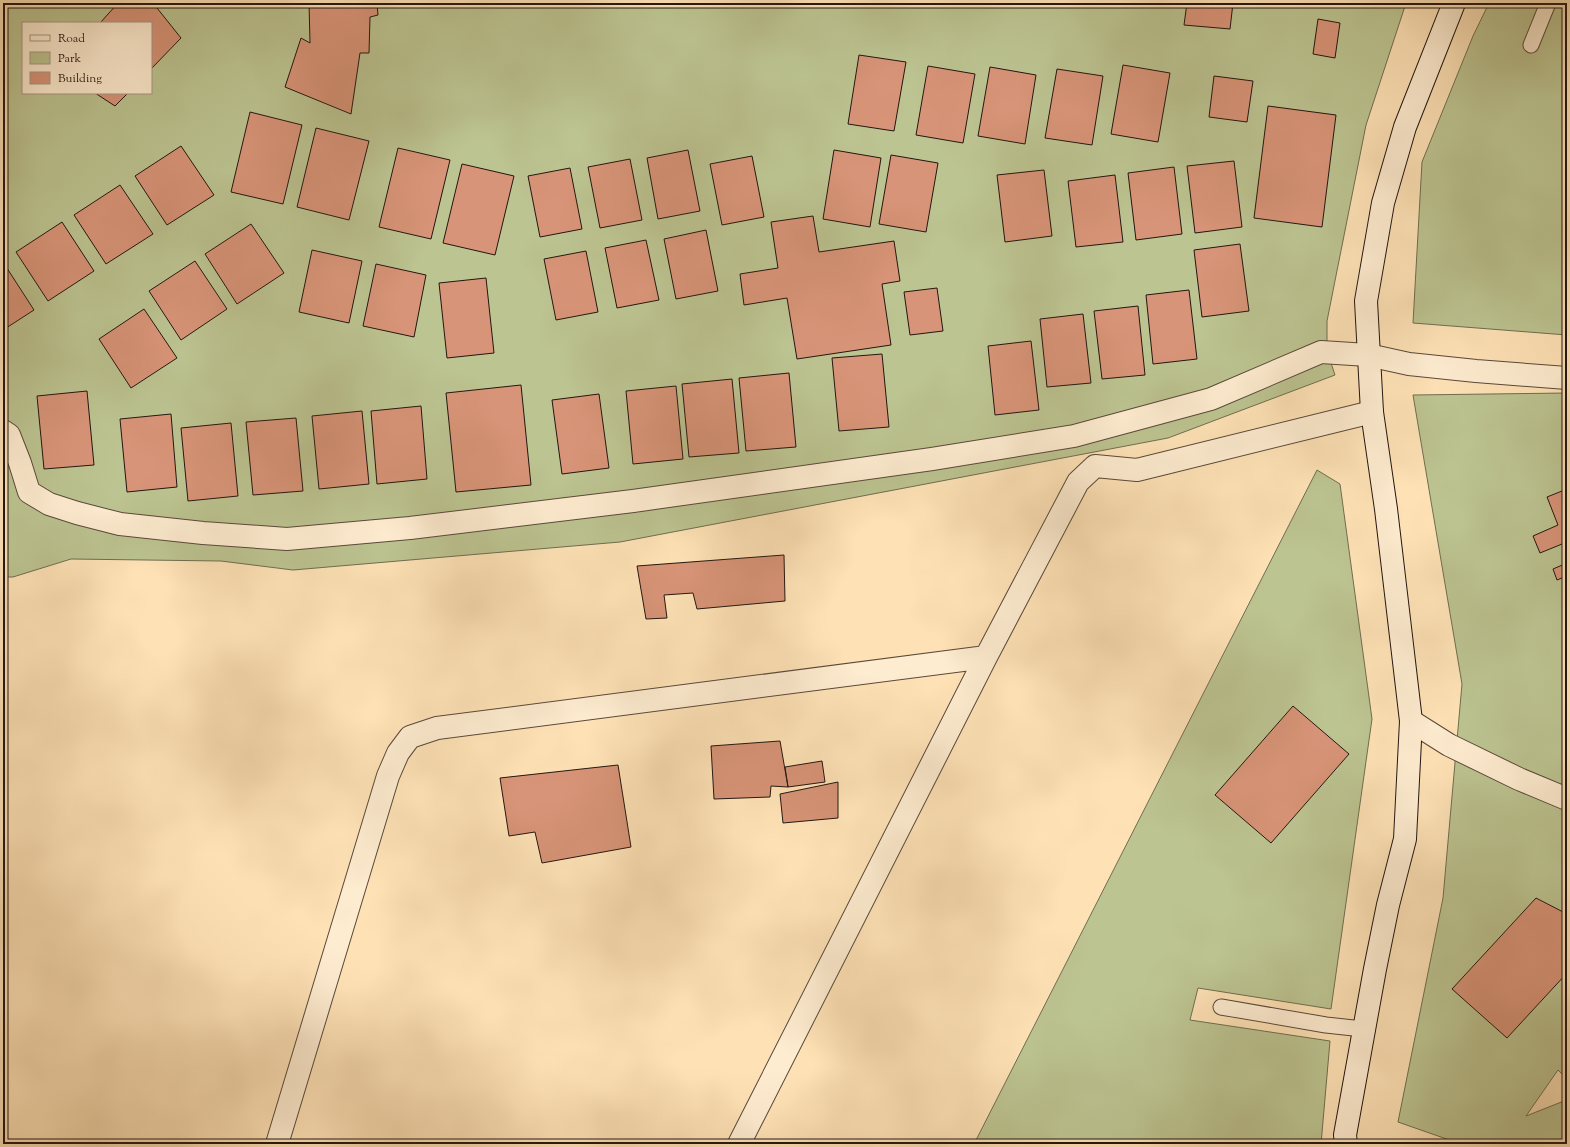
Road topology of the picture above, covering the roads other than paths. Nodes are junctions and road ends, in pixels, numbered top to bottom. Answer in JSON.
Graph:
{"nodes":[{"id":1,"x":1454,"y":3,"type":"edge"},
{"id":2,"x":1548,"y":3,"type":"edge"},
{"id":3,"x":1531,"y":45,"type":"dead end"},
{"id":4,"x":1368,"y":355,"type":"junction"},
{"id":5,"x":1567,"y":378,"type":"edge"},
{"id":6,"x":1372,"y":412,"type":"junction"},
{"id":7,"x":3,"y":431,"type":"edge"},
{"id":8,"x":986,"y":657,"type":"junction"},
{"id":9,"x":1410,"y":721,"type":"junction"},
{"id":10,"x":1567,"y":799,"type":"edge"},
{"id":11,"x":1221,"y":1007,"type":"dead end"},
{"id":12,"x":1363,"y":1029,"type":"junction"},
{"id":13,"x":277,"y":1144,"type":"edge"},
{"id":14,"x":739,"y":1144,"type":"edge"},
{"id":15,"x":1346,"y":1144,"type":"edge"}],
"edges":[{"from":1,"to":4,"type":"street"},
{"from":2,"to":3,"type":"lane"},
{"from":4,"to":5,"type":"street"},
{"from":4,"to":6,"type":"street"},
{"from":4,"to":7,"type":"street"},
{"from":6,"to":8,"type":"street"},
{"from":6,"to":9,"type":"street"},
{"from":8,"to":13,"type":"street"},
{"from":8,"to":14,"type":"street"},
{"from":9,"to":10,"type":"street"},
{"from":9,"to":12,"type":"street"},
{"from":11,"to":12,"type":"lane"},
{"from":12,"to":15,"type":"street"}]}
